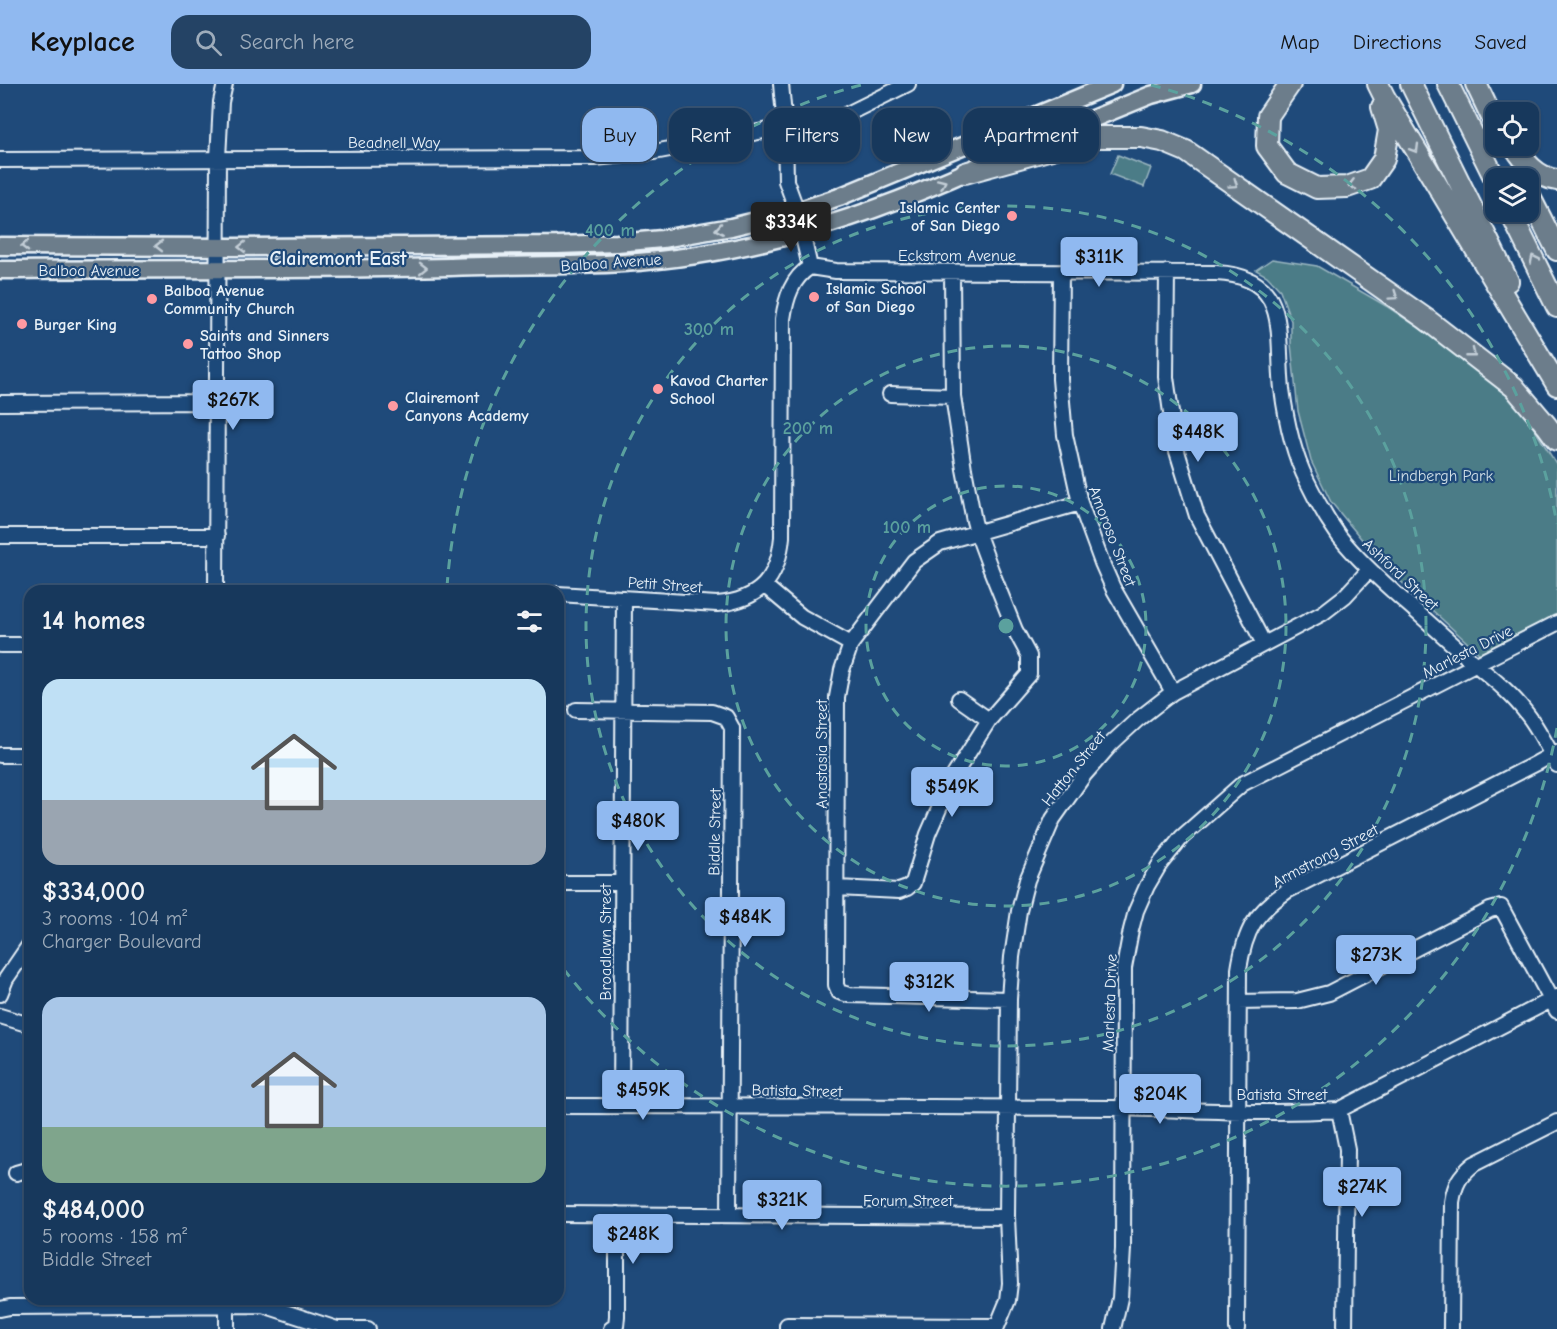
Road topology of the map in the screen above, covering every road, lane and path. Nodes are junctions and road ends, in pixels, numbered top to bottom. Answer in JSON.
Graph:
{"nodes":[{"id":1,"x":225,"y":84,"type":"edge"},
{"id":2,"x":781,"y":84,"type":"edge"},
{"id":3,"x":908,"y":84,"type":"edge"},
{"id":4,"x":1112,"y":84,"type":"edge"},
{"id":5,"x":1192,"y":84,"type":"edge"},
{"id":6,"x":1290,"y":84,"type":"edge"},
{"id":7,"x":1376,"y":84,"type":"edge"},
{"id":8,"x":1411,"y":84,"type":"edge"},
{"id":9,"x":1448,"y":84,"type":"edge"},
{"id":10,"x":1476,"y":84,"type":"edge"},
{"id":11,"x":1486,"y":102,"type":"edge"},
{"id":12,"x":783,"y":108,"type":"edge"},
{"id":13,"x":859,"y":108,"type":"edge"},
{"id":14,"x":764,"y":131,"type":"edge"},
{"id":15,"x":1521,"y":156,"type":"edge"},
{"id":16,"x":218,"y":158,"type":"junction"},
{"id":17,"x":0,"y":160,"type":"edge"},
{"id":18,"x":786,"y":162,"type":"edge"},
{"id":19,"x":1490,"y":168,"type":"edge"},
{"id":20,"x":965,"y":173,"type":"junction"},
{"id":21,"x":1557,"y":180,"type":"edge"},
{"id":22,"x":797,"y":211,"type":"junction"},
{"id":23,"x":1539,"y":215,"type":"edge"},
{"id":24,"x":1515,"y":222,"type":"edge"},
{"id":25,"x":802,"y":232,"type":"junction"},
{"id":26,"x":0,"y":246,"type":"edge"},
{"id":27,"x":218,"y":247,"type":"junction"},
{"id":28,"x":1557,"y":250,"type":"edge"},
{"id":29,"x":810,"y":267,"type":"junction"},
{"id":30,"x":0,"y":270,"type":"edge"},
{"id":31,"x":218,"y":270,"type":"junction"},
{"id":32,"x":952,"y":272,"type":"junction"},
{"id":33,"x":1061,"y":272,"type":"junction"},
{"id":34,"x":1167,"y":273,"type":"junction"},
{"id":35,"x":1246,"y":278,"type":"joint"},
{"id":36,"x":1557,"y":307,"type":"edge"},
{"id":37,"x":1557,"y":383,"type":"edge"},
{"id":38,"x":890,"y":394,"type":"dead end"},
{"id":39,"x":953,"y":396,"type":"junction"},
{"id":40,"x":217,"y":402,"type":"junction"},
{"id":41,"x":0,"y":403,"type":"edge"},
{"id":42,"x":1557,"y":440,"type":"edge"},
{"id":43,"x":1080,"y":503,"type":"junction"},
{"id":44,"x":977,"y":532,"type":"junction"},
{"id":45,"x":0,"y":536,"type":"edge"},
{"id":46,"x":217,"y":536,"type":"junction"},
{"id":47,"x":1369,"y":570,"type":"junction"},
{"id":48,"x":216,"y":585,"type":"edge"},
{"id":49,"x":765,"y":586,"type":"junction"},
{"id":50,"x":564,"y":594,"type":"edge"},
{"id":51,"x":624,"y":598,"type":"junction"},
{"id":52,"x":1557,"y":623,"type":"edge"},
{"id":53,"x":851,"y":644,"type":"junction"},
{"id":54,"x":1264,"y":644,"type":"junction"},
{"id":55,"x":0,"y":645,"type":"edge"},
{"id":56,"x":24,"y":645,"type":"edge"},
{"id":57,"x":1476,"y":665,"type":"junction"},
{"id":58,"x":1173,"y":692,"type":"junction"},
{"id":59,"x":959,"y":699,"type":"dead end"},
{"id":60,"x":576,"y":710,"type":"dead end"},
{"id":61,"x":623,"y":711,"type":"junction"},
{"id":62,"x":989,"y":720,"type":"junction"},
{"id":63,"x":0,"y":755,"type":"edge"},
{"id":64,"x":24,"y":755,"type":"edge"},
{"id":65,"x":1555,"y":757,"type":"edge"},
{"id":66,"x":564,"y":883,"type":"edge"},
{"id":67,"x":622,"y":883,"type":"junction"},
{"id":68,"x":837,"y":888,"type":"junction"},
{"id":69,"x":24,"y":953,"type":"edge"},
{"id":70,"x":0,"y":994,"type":"edge"},
{"id":71,"x":1009,"y":999,"type":"junction"},
{"id":72,"x":1239,"y":1002,"type":"junction"},
{"id":73,"x":1555,"y":1003,"type":"edge"},
{"id":74,"x":0,"y":1016,"type":"edge"},
{"id":75,"x":24,"y":1023,"type":"edge"},
{"id":76,"x":621,"y":1105,"type":"junction"},
{"id":77,"x":564,"y":1106,"type":"edge"},
{"id":78,"x":729,"y":1106,"type":"junction"},
{"id":79,"x":1008,"y":1108,"type":"junction"},
{"id":80,"x":1123,"y":1108,"type":"junction"},
{"id":81,"x":1339,"y":1110,"type":"junction"},
{"id":82,"x":1238,"y":1111,"type":"junction"},
{"id":83,"x":1557,"y":1122,"type":"edge"},
{"id":84,"x":24,"y":1171,"type":"edge"},
{"id":85,"x":16,"y":1173,"type":"dead end"},
{"id":86,"x":564,"y":1214,"type":"edge"},
{"id":87,"x":617,"y":1214,"type":"junction"},
{"id":88,"x":729,"y":1215,"type":"junction"},
{"id":89,"x":1007,"y":1217,"type":"junction"},
{"id":90,"x":130,"y":1305,"type":"edge"},
{"id":91,"x":227,"y":1305,"type":"edge"},
{"id":92,"x":263,"y":1305,"type":"edge"},
{"id":93,"x":0,"y":1309,"type":"edge"},
{"id":94,"x":787,"y":1327,"type":"edge"},
{"id":95,"x":996,"y":1328,"type":"edge"},
{"id":96,"x":227,"y":1329,"type":"edge"},
{"id":97,"x":368,"y":1329,"type":"edge"},
{"id":98,"x":611,"y":1329,"type":"edge"},
{"id":99,"x":1113,"y":1329,"type":"edge"},
{"id":100,"x":1237,"y":1329,"type":"edge"},
{"id":101,"x":1345,"y":1329,"type":"edge"},
{"id":102,"x":1451,"y":1329,"type":"edge"}],
"edges":[{"from":1,"to":16,"type":"street"},
{"from":2,"to":12,"type":"street"},
{"from":3,"to":13,"type":"street","name":"Beadnell Way"},
{"from":4,"to":22,"type":"main road","name":"Balboa Avenue"},
{"from":5,"to":20,"type":"main road","name":"Balboa Avenue"},
{"from":7,"to":6,"type":"highway","one_way":true},
{"from":7,"to":37,"type":"highway","one_way":true},
{"from":8,"to":37,"type":"highway"},
{"from":9,"to":19,"type":"highway"},
{"from":10,"to":11,"type":"highway"},
{"from":14,"to":16,"type":"street","name":"Beadnell Way"},
{"from":15,"to":21,"type":"highway"},
{"from":16,"to":17,"type":"street","name":"Beadnell Way"},
{"from":16,"to":27,"type":"street"},
{"from":18,"to":22,"type":"street"},
{"from":25,"to":20,"type":"main road","name":"Balboa Avenue","one_way":true},
{"from":20,"to":42,"type":"highway","one_way":true},
{"from":22,"to":25,"type":"street"},
{"from":22,"to":27,"type":"main road","name":"Balboa Avenue","one_way":true},
{"from":23,"to":28,"type":"highway"},
{"from":36,"to":24,"type":"highway","one_way":true},
{"from":25,"to":29,"type":"street"},
{"from":31,"to":25,"type":"main road","name":"Balboa Avenue","one_way":true},
{"from":27,"to":26,"type":"main road","name":"Balboa Avenue","one_way":true},
{"from":27,"to":31,"type":"street"},
{"from":29,"to":32,"type":"street","name":"Eckstrom Avenue"},
{"from":29,"to":49,"type":"street"},
{"from":30,"to":31,"type":"main road","name":"Balboa Avenue"},
{"from":31,"to":40,"type":"street"},
{"from":32,"to":33,"type":"street","name":"Eckstrom Avenue"},
{"from":32,"to":39,"type":"street"},
{"from":33,"to":34,"type":"street","name":"Eckstrom Avenue"},
{"from":33,"to":43,"type":"street","name":"Amoroso Street"},
{"from":34,"to":35,"type":"street","name":"Eckstrom Avenue"},
{"from":34,"to":54,"type":"street"},
{"from":35,"to":47,"type":"street","name":"Ashford Street"},
{"from":38,"to":39,"type":"street"},
{"from":39,"to":44,"type":"street"},
{"from":40,"to":41,"type":"street"},
{"from":40,"to":46,"type":"street"},
{"from":43,"to":44,"type":"street","name":"Anastasia Street"},
{"from":43,"to":58,"type":"street","name":"Amoroso Street"},
{"from":44,"to":53,"type":"street","name":"Anastasia Street"},
{"from":44,"to":62,"type":"street"},
{"from":45,"to":46,"type":"street"},
{"from":46,"to":48,"type":"street"},
{"from":47,"to":54,"type":"street","name":"Hatton Street"},
{"from":47,"to":57,"type":"street","name":"Ashford Street"},
{"from":49,"to":51,"type":"street","name":"Petit Street"},
{"from":49,"to":53,"type":"street"},
{"from":50,"to":51,"type":"street","name":"Petit Street"},
{"from":51,"to":61,"type":"street","name":"Broadlawn Street"},
{"from":52,"to":57,"type":"street","name":"Marlesta Drive"},
{"from":53,"to":68,"type":"street","name":"Anastasia Street"},
{"from":54,"to":58,"type":"street","name":"Hatton Street"},
{"from":55,"to":56,"type":"street"},
{"from":57,"to":65,"type":"street","name":"Ashford Street"},
{"from":57,"to":80,"type":"street","name":"Marlesta Drive"},
{"from":58,"to":71,"type":"street","name":"Hatton Street"},
{"from":59,"to":62,"type":"street"},
{"from":60,"to":61,"type":"street"},
{"from":61,"to":67,"type":"street","name":"Broadlawn Street"},
{"from":61,"to":78,"type":"street","name":"Biddle Street"},
{"from":62,"to":68,"type":"street"},
{"from":63,"to":64,"type":"street"},
{"from":65,"to":72,"type":"street","name":"Armstrong Street"},
{"from":66,"to":67,"type":"street"},
{"from":67,"to":76,"type":"street","name":"Broadlawn Street"},
{"from":68,"to":71,"type":"street","name":"Anastasia Street"},
{"from":69,"to":70,"type":"street"},
{"from":71,"to":79,"type":"street","name":"Hatton Street"},
{"from":72,"to":73,"type":"street"},
{"from":72,"to":82,"type":"street","name":"Armstrong Street"},
{"from":73,"to":81,"type":"street","name":"Batista Street"},
{"from":74,"to":75,"type":"street"},
{"from":76,"to":77,"type":"street","name":"Batista Street"},
{"from":76,"to":78,"type":"street","name":"Batista Street"},
{"from":78,"to":79,"type":"street","name":"Batista Street"},
{"from":78,"to":88,"type":"street","name":"Biddle Street"},
{"from":79,"to":80,"type":"street","name":"Batista Street"},
{"from":79,"to":89,"type":"street","name":"Hatton Street"},
{"from":80,"to":82,"type":"street","name":"Batista Street"},
{"from":80,"to":99,"type":"street","name":"Marlesta Drive"},
{"from":81,"to":82,"type":"street","name":"Batista Street"},
{"from":81,"to":101,"type":"street"},
{"from":82,"to":100,"type":"street","name":"Armstrong Street"},
{"from":83,"to":102,"type":"street"},
{"from":84,"to":85,"type":"street"},
{"from":86,"to":87,"type":"street","name":"Forum Street"},
{"from":87,"to":88,"type":"street","name":"Forum Street"},
{"from":87,"to":98,"type":"street"},
{"from":88,"to":89,"type":"street","name":"Forum Street"},
{"from":89,"to":95,"type":"street","name":"Hatton Street"},
{"from":90,"to":93,"type":"street"},
{"from":91,"to":96,"type":"street"},
{"from":92,"to":97,"type":"street"},
{"from":94,"to":95,"type":"street"}]}
